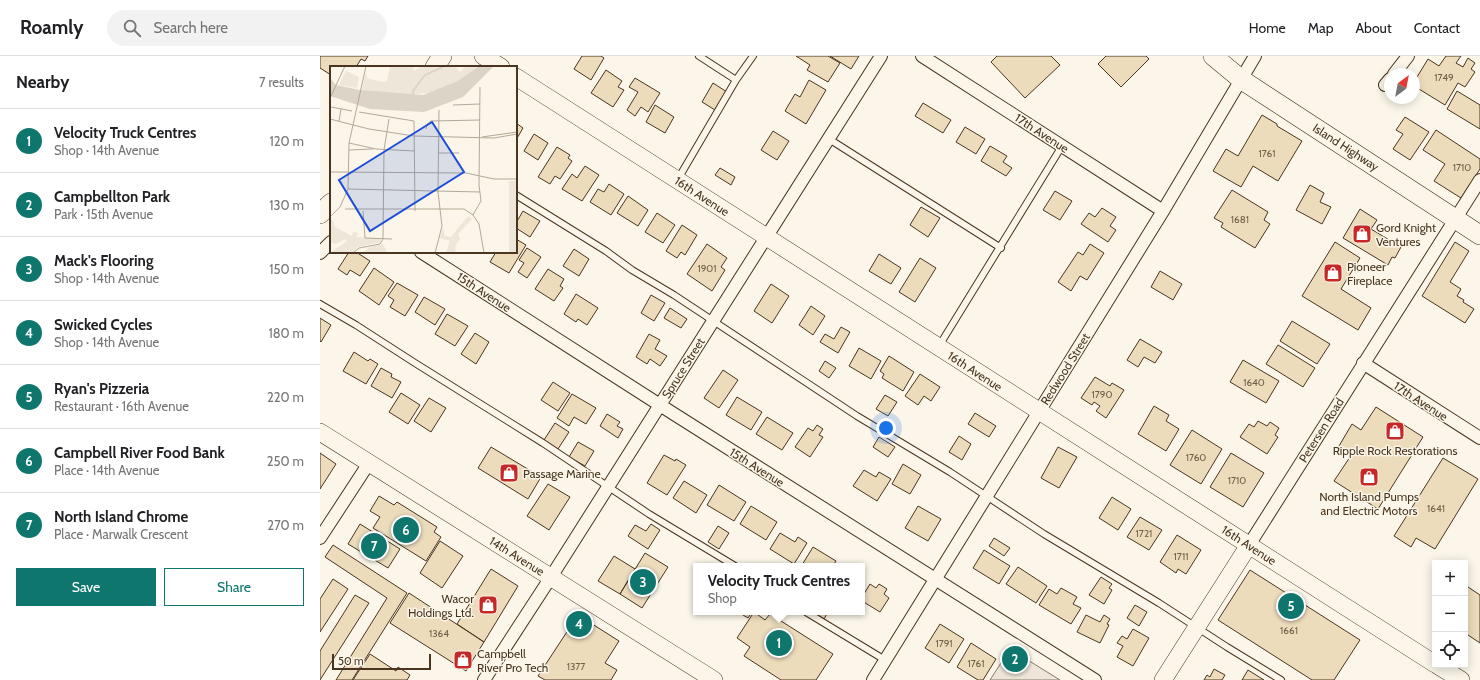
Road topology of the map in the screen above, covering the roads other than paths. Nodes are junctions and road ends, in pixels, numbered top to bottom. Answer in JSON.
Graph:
{"nodes":[{"id":1,"x":442,"y":56,"type":"edge"},
{"id":2,"x":483,"y":56,"type":"edge"},
{"id":3,"x":699,"y":56,"type":"edge"},
{"id":4,"x":753,"y":56,"type":"edge"},
{"id":5,"x":881,"y":56,"type":"edge"},
{"id":6,"x":922,"y":56,"type":"edge"},
{"id":7,"x":1213,"y":56,"type":"edge"},
{"id":8,"x":1256,"y":56,"type":"edge"},
{"id":9,"x":1408,"y":56,"type":"edge"},
{"id":10,"x":436,"y":66,"type":"edge"},
{"id":11,"x":498,"y":66,"type":"edge"},
{"id":12,"x":1399,"y":68,"type":"edge"},
{"id":13,"x":517,"y":78,"type":"edge"},
{"id":14,"x":736,"y":80,"type":"junction"},
{"id":15,"x":1242,"y":80,"type":"junction"},
{"id":16,"x":829,"y":139,"type":"junction"},
{"id":17,"x":1062,"y":146,"type":"junction"},
{"id":18,"x":677,"y":180,"type":"junction"},
{"id":19,"x":1480,"y":180,"type":"edge"},
{"id":20,"x":517,"y":196,"type":"edge"},
{"id":21,"x":330,"y":204,"type":"edge"},
{"id":22,"x":1163,"y":211,"type":"junction"},
{"id":23,"x":320,"y":214,"type":"edge"},
{"id":24,"x":1455,"y":218,"type":"junction"},
{"id":25,"x":1480,"y":235,"type":"edge"},
{"id":26,"x":766,"y":237,"type":"junction"},
{"id":27,"x":330,"y":243,"type":"edge"},
{"id":28,"x":1000,"y":248,"type":"junction"},
{"id":29,"x":320,"y":253,"type":"edge"},
{"id":30,"x":423,"y":253,"type":"edge"},
{"id":31,"x":320,"y":304,"type":"edge"},
{"id":32,"x":713,"y":320,"type":"junction"},
{"id":33,"x":938,"y":347,"type":"junction"},
{"id":34,"x":1363,"y":363,"type":"junction"},
{"id":35,"x":660,"y":405,"type":"junction"},
{"id":36,"x":1039,"y":411,"type":"junction"},
{"id":37,"x":320,"y":432,"type":"edge"},
{"id":38,"x":1480,"y":438,"type":"edge"},
{"id":39,"x":369,"y":463,"type":"junction"},
{"id":40,"x":609,"y":486,"type":"junction"},
{"id":41,"x":986,"y":496,"type":"junction"},
{"id":42,"x":320,"y":538,"type":"edge"},
{"id":43,"x":1249,"y":545,"type":"junction"},
{"id":44,"x":730,"y":563,"type":"edge"},
{"id":45,"x":551,"y":577,"type":"junction"},
{"id":46,"x":935,"y":579,"type":"junction"},
{"id":47,"x":811,"y":615,"type":"edge"},
{"id":48,"x":1196,"y":628,"type":"junction"},
{"id":49,"x":885,"y":660,"type":"junction"},
{"id":50,"x":1432,"y":661,"type":"edge"},
{"id":51,"x":1442,"y":668,"type":"edge"},
{"id":52,"x":484,"y":680,"type":"edge"},
{"id":53,"x":714,"y":680,"type":"edge"},
{"id":54,"x":873,"y":680,"type":"edge"},
{"id":55,"x":1095,"y":680,"type":"edge"},
{"id":56,"x":1163,"y":680,"type":"edge"},
{"id":57,"x":1282,"y":680,"type":"edge"},
{"id":58,"x":1461,"y":680,"type":"edge"}],
"edges":[{"from":1,"to":10,"type":"main road"},
{"from":2,"to":11,"type":"street"},
{"from":3,"to":14,"type":"lane"},
{"from":4,"to":14,"type":"lane"},
{"from":5,"to":16,"type":"street","name":"Spruce Street"},
{"from":6,"to":17,"type":"street","name":"17th Avenue"},
{"from":7,"to":15,"type":"main road","name":"Island Highway"},
{"from":8,"to":15,"type":"street","name":"Redwood Street"},
{"from":9,"to":12,"type":"street"},
{"from":13,"to":18,"type":"street","name":"16th Avenue"},
{"from":14,"to":18,"type":"lane"},
{"from":15,"to":22,"type":"street","name":"Redwood Street"},
{"from":15,"to":24,"type":"main road","name":"Island Highway"},
{"from":16,"to":26,"type":"street","name":"Spruce Street"},
{"from":16,"to":28,"type":"lane"},
{"from":17,"to":22,"type":"street","name":"17th Avenue"},
{"from":17,"to":28,"type":"lane"},
{"from":18,"to":26,"type":"street","name":"16th Avenue"},
{"from":19,"to":24,"type":"street","name":"Petersen Road"},
{"from":20,"to":32,"type":"lane"},
{"from":21,"to":23,"type":"main road"},
{"from":22,"to":36,"type":"street","name":"Redwood Street"},
{"from":24,"to":25,"type":"main road","name":"Island Highway"},
{"from":24,"to":34,"type":"street","name":"Petersen Road"},
{"from":26,"to":32,"type":"street","name":"Spruce Street"},
{"from":26,"to":33,"type":"street","name":"16th Avenue"},
{"from":27,"to":29,"type":"street"},
{"from":28,"to":33,"type":"lane"},
{"from":30,"to":35,"type":"street","name":"15th Avenue"},
{"from":31,"to":40,"type":"lane"},
{"from":32,"to":35,"type":"street","name":"Spruce Street"},
{"from":32,"to":41,"type":"lane"},
{"from":33,"to":36,"type":"street","name":"16th Avenue"},
{"from":34,"to":38,"type":"street","name":"17th Avenue"},
{"from":34,"to":43,"type":"street","name":"Petersen Road"},
{"from":35,"to":40,"type":"street","name":"Spruce Street"},
{"from":35,"to":46,"type":"street","name":"15th Avenue"},
{"from":36,"to":41,"type":"street","name":"Redwood Street"},
{"from":36,"to":43,"type":"street","name":"16th Avenue"},
{"from":37,"to":39,"type":"street","name":"14th Avenue"},
{"from":39,"to":42,"type":"street"},
{"from":39,"to":45,"type":"street","name":"14th Avenue"},
{"from":40,"to":44,"type":"lane"},
{"from":40,"to":45,"type":"street","name":"Spruce Street"},
{"from":41,"to":46,"type":"street","name":"Redwood Street"},
{"from":41,"to":48,"type":"lane"},
{"from":43,"to":48,"type":"street","name":"Petersen Road"},
{"from":43,"to":50,"type":"street","name":"16th Avenue"},
{"from":45,"to":52,"type":"street","name":"Spruce Street"},
{"from":45,"to":53,"type":"street","name":"14th Avenue"},
{"from":46,"to":49,"type":"street","name":"Redwood Street"},
{"from":46,"to":55,"type":"street","name":"15th Avenue"},
{"from":47,"to":49,"type":"lane"},
{"from":48,"to":56,"type":"street","name":"Petersen Road"},
{"from":48,"to":57,"type":"lane"},
{"from":49,"to":54,"type":"street","name":"Redwood Street"},
{"from":51,"to":58,"type":"street","name":"16th Avenue"}]}
